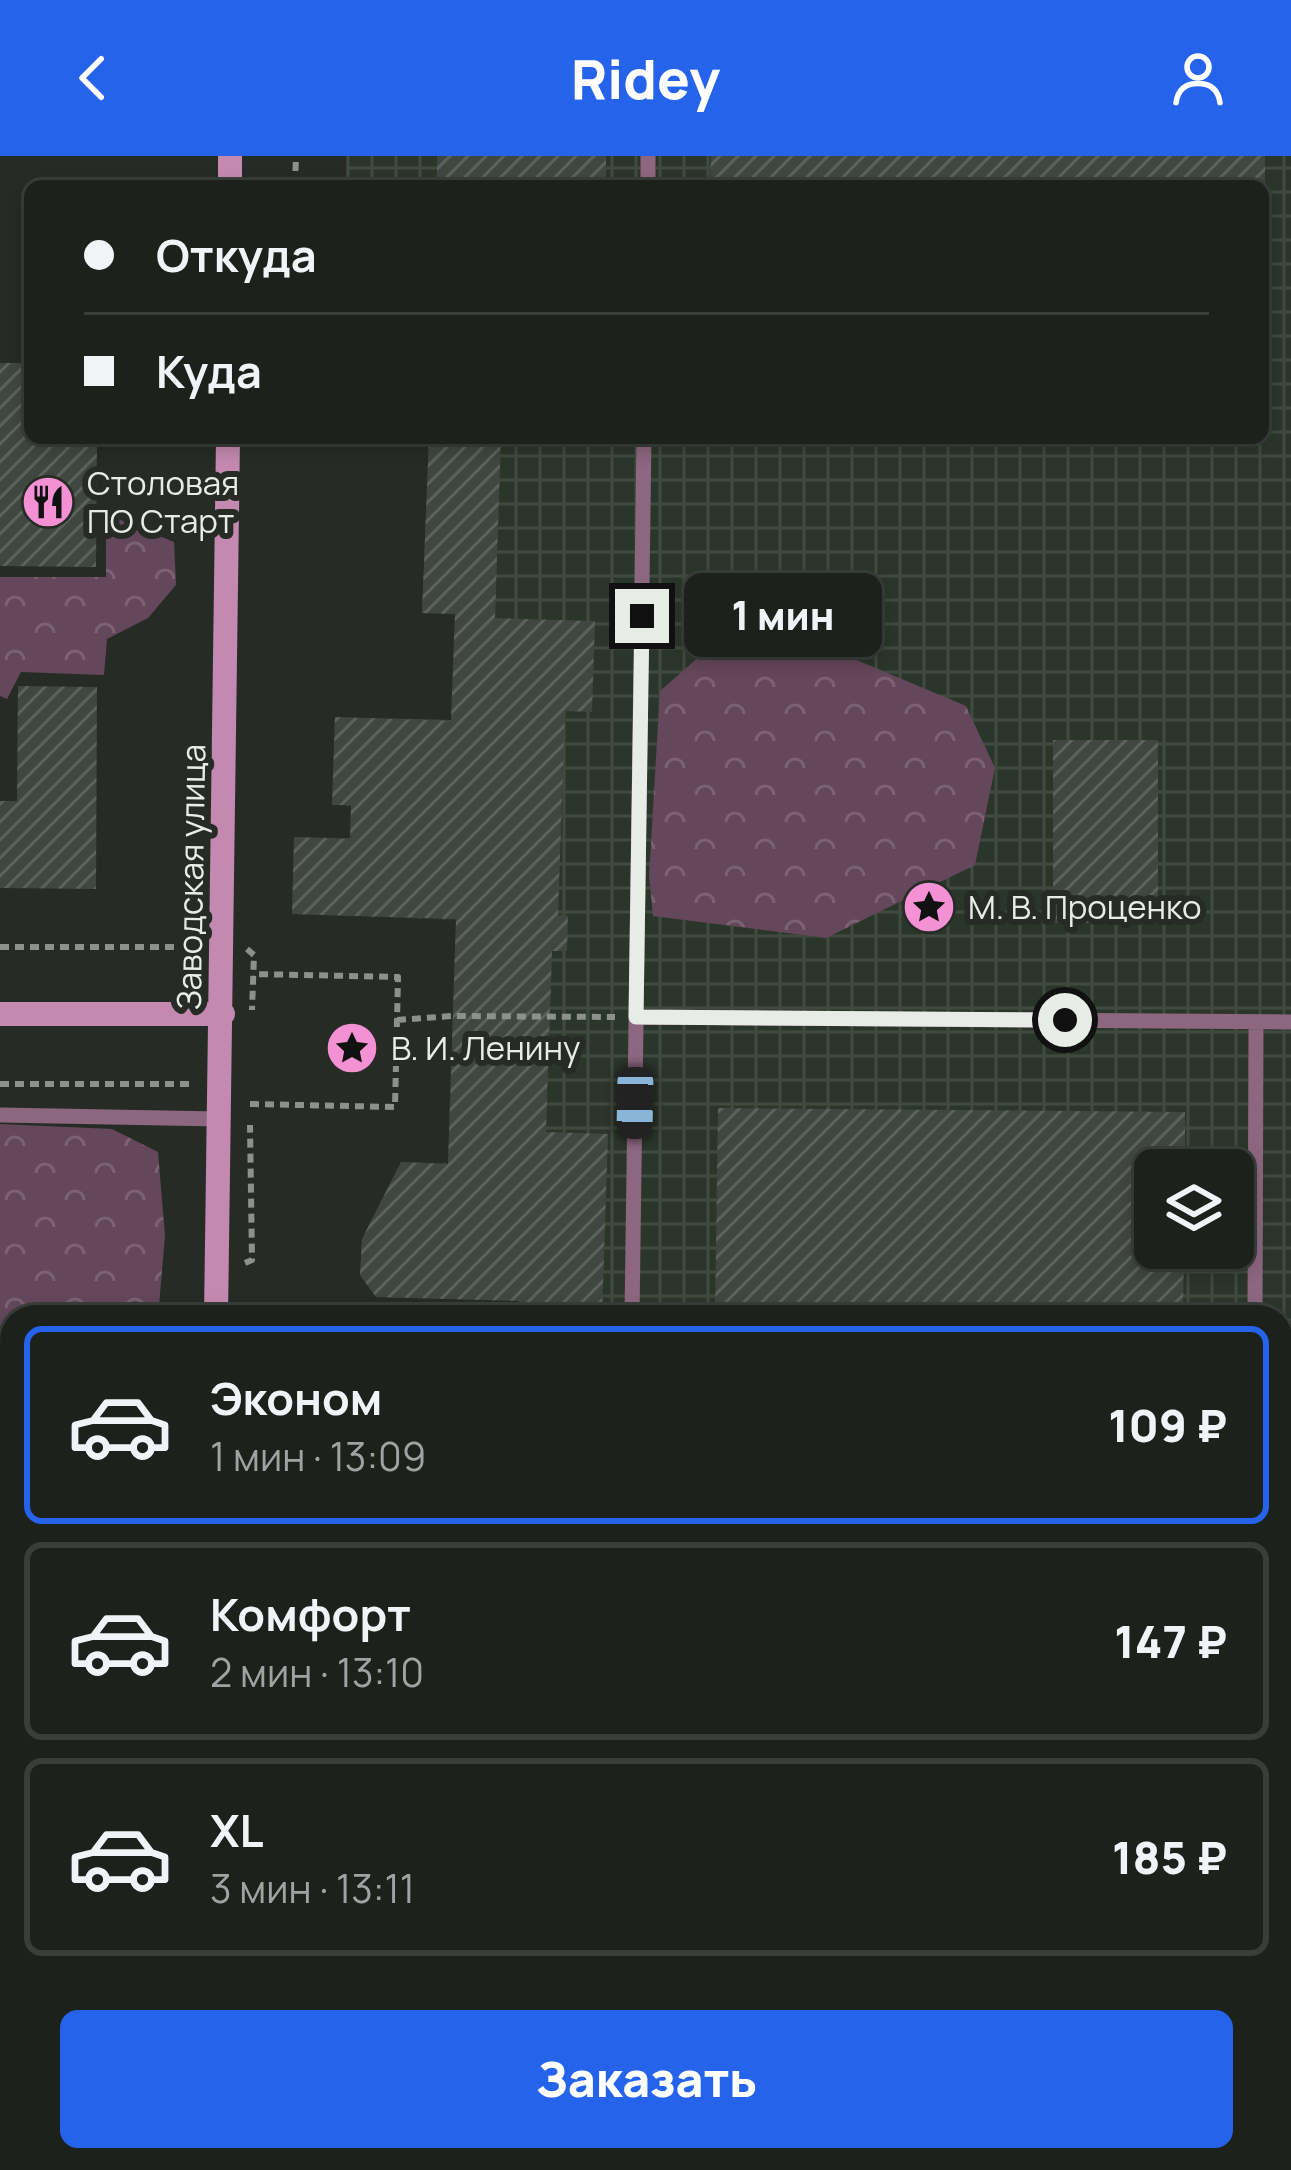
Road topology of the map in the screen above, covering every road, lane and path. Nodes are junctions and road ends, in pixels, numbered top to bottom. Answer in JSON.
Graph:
{"nodes":[{"id":1,"x":228,"y":444,"type":"edge"},
{"id":2,"x":644,"y":444,"type":"edge"},
{"id":3,"x":0,"y":946,"type":"edge"},
{"id":4,"x":223,"y":948,"type":"junction"},
{"id":5,"x":253,"y":974,"type":"dead end"},
{"id":6,"x":0,"y":1014,"type":"edge"},
{"id":7,"x":223,"y":1014,"type":"junction"},
{"id":8,"x":636,"y":1017,"type":"junction"},
{"id":9,"x":398,"y":1020,"type":"junction"},
{"id":10,"x":1256,"y":1022,"type":"junction"},
{"id":11,"x":1291,"y":1022,"type":"edge"},
{"id":12,"x":0,"y":1084,"type":"edge"},
{"id":13,"x":221,"y":1084,"type":"junction"},
{"id":14,"x":250,"y":1104,"type":"dead end"},
{"id":15,"x":0,"y":1115,"type":"edge"},
{"id":16,"x":220,"y":1119,"type":"junction"},
{"id":17,"x":216,"y":1305,"type":"edge"},
{"id":18,"x":632,"y":1305,"type":"edge"},
{"id":19,"x":1255,"y":1305,"type":"edge"}],
"edges":[{"from":1,"to":4,"type":"main road","name":"Заводская улица"},
{"from":2,"to":8,"type":"lane"},
{"from":3,"to":4,"type":"path"},
{"from":4,"to":7,"type":"main road","name":"Заводская улица"},
{"from":5,"to":9,"type":"path"},
{"from":6,"to":7,"type":"main road"},
{"from":7,"to":13,"type":"main road","name":"Заводская улица"},
{"from":8,"to":9,"type":"path"},
{"from":8,"to":10,"type":"lane"},
{"from":8,"to":18,"type":"lane"},
{"from":9,"to":14,"type":"path"},
{"from":10,"to":11,"type":"lane"},
{"from":10,"to":19,"type":"lane"},
{"from":12,"to":13,"type":"path"},
{"from":13,"to":16,"type":"main road","name":"Заводская улица"},
{"from":15,"to":16,"type":"lane"},
{"from":16,"to":17,"type":"main road","name":"Заводская улица"}]}
